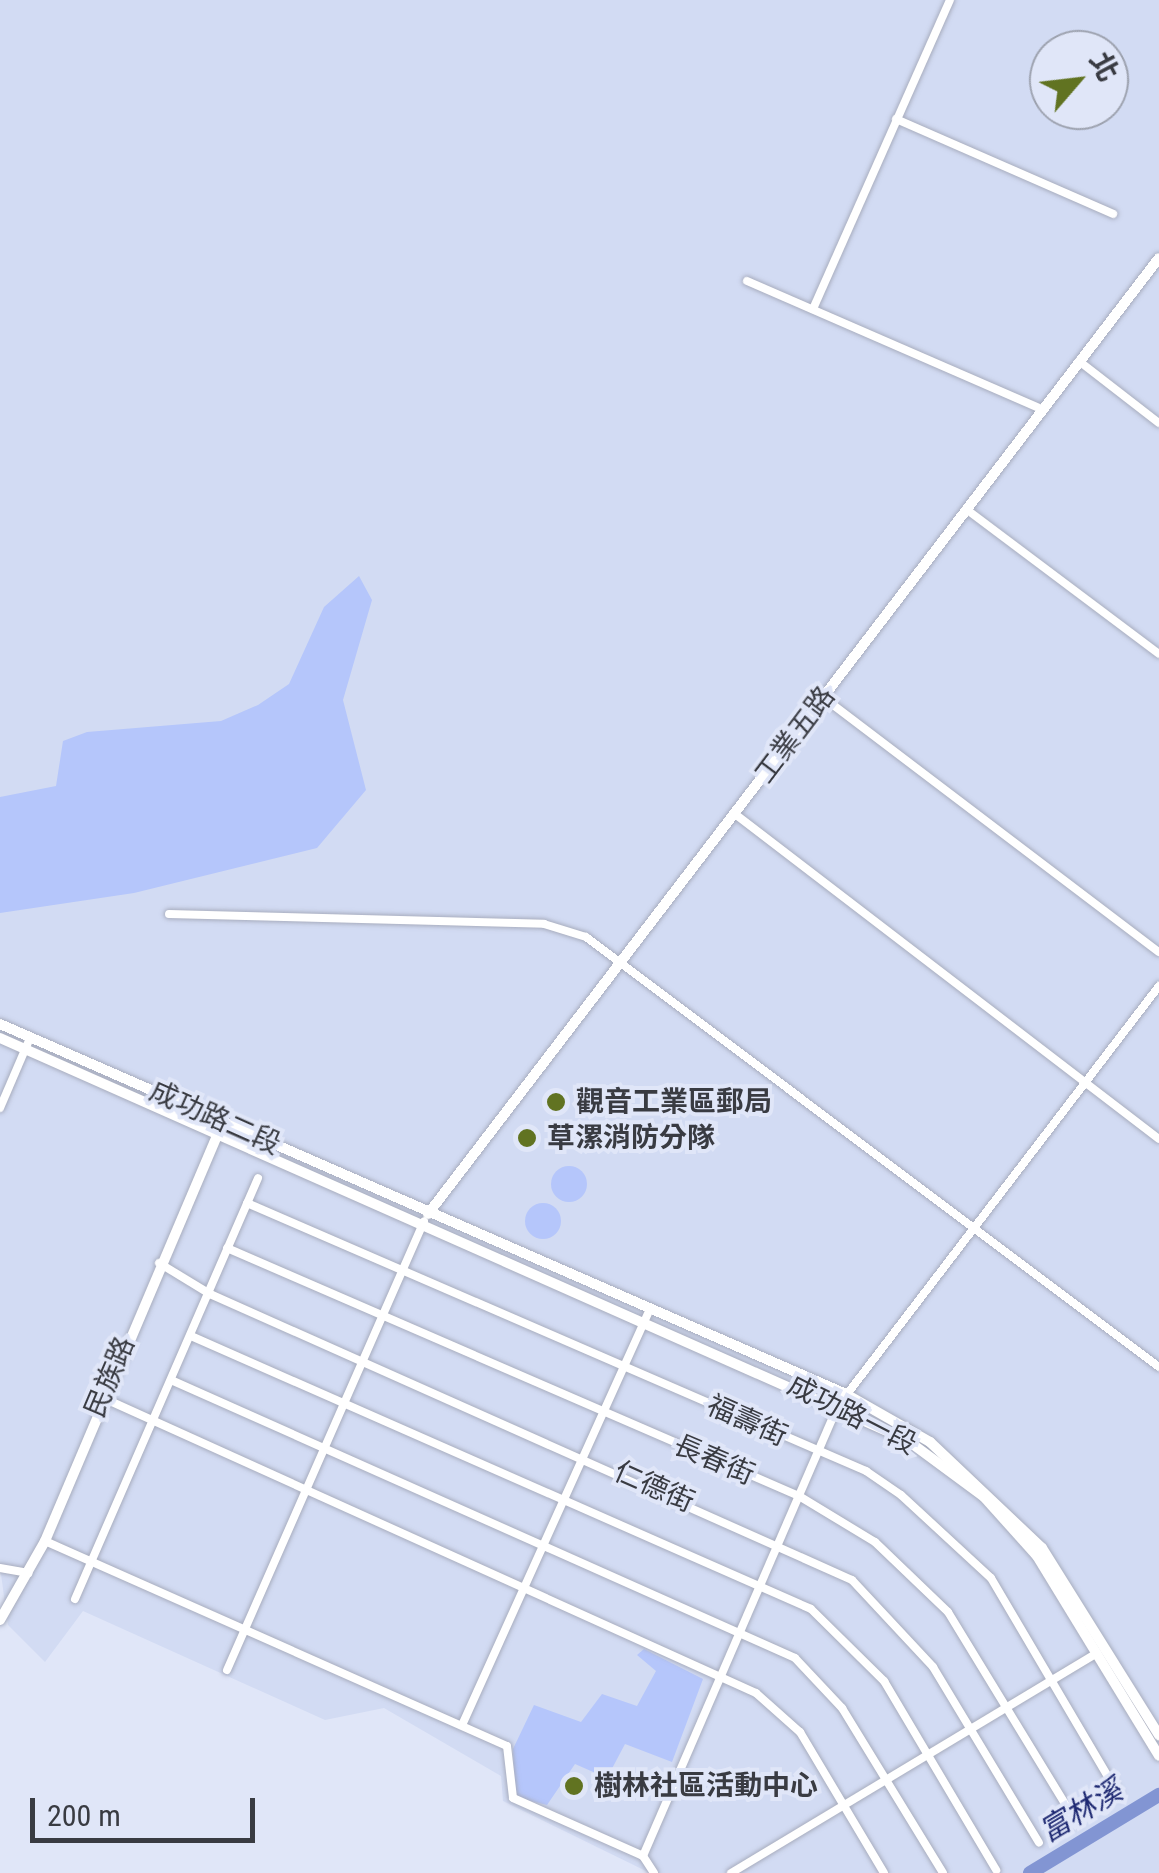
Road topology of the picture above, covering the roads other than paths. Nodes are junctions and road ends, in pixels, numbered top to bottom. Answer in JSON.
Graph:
{"nodes":[{"id":1,"x":950,"y":0,"type":"edge"},
{"id":2,"x":896,"y":119,"type":"junction"},
{"id":3,"x":1113,"y":214,"type":"dead end"},
{"id":4,"x":1159,"y":258,"type":"edge"},
{"id":5,"x":747,"y":281,"type":"dead end"},
{"id":6,"x":814,"y":309,"type":"junction"},
{"id":7,"x":1079,"y":361,"type":"junction"},
{"id":8,"x":1042,"y":409,"type":"junction"},
{"id":9,"x":1159,"y":423,"type":"edge"},
{"id":10,"x":966,"y":509,"type":"junction"},
{"id":11,"x":1159,"y":654,"type":"edge"},
{"id":12,"x":824,"y":698,"type":"junction"},
{"id":13,"x":735,"y":814,"type":"junction"},
{"id":14,"x":170,"y":914,"type":"dead end"},
{"id":15,"x":1159,"y":952,"type":"edge"},
{"id":16,"x":620,"y":961,"type":"junction"},
{"id":17,"x":1159,"y":986,"type":"edge"},
{"id":18,"x":0,"y":1024,"type":"edge"},
{"id":19,"x":0,"y":1038,"type":"edge"},
{"id":20,"x":28,"y":1044,"type":"junction"},
{"id":21,"x":1086,"y":1082,"type":"junction"},
{"id":22,"x":0,"y":1108,"type":"edge"},
{"id":23,"x":227,"y":1123,"type":"junction"},
{"id":24,"x":217,"y":1131,"type":"junction"},
{"id":25,"x":1159,"y":1139,"type":"edge"},
{"id":26,"x":258,"y":1178,"type":"dead end"},
{"id":27,"x":247,"y":1203,"type":"junction"},
{"id":28,"x":427,"y":1217,"type":"junction"},
{"id":29,"x":976,"y":1228,"type":"junction"},
{"id":30,"x":227,"y":1248,"type":"junction"},
{"id":31,"x":160,"y":1263,"type":"junction"},
{"id":32,"x":403,"y":1270,"type":"junction"},
{"id":33,"x":210,"y":1294,"type":"junction"},
{"id":34,"x":648,"y":1313,"type":"junction"},
{"id":35,"x":383,"y":1316,"type":"junction"},
{"id":36,"x":191,"y":1336,"type":"junction"},
{"id":37,"x":364,"y":1358,"type":"junction"},
{"id":38,"x":623,"y":1367,"type":"junction"},
{"id":39,"x":1159,"y":1368,"type":"edge"},
{"id":40,"x":171,"y":1380,"type":"junction"},
{"id":41,"x":846,"y":1394,"type":"junction"},
{"id":42,"x":100,"y":1396,"type":"junction"},
{"id":43,"x":344,"y":1403,"type":"junction"},
{"id":44,"x":838,"y":1406,"type":"junction"},
{"id":45,"x":602,"y":1413,"type":"junction"},
{"id":46,"x":150,"y":1426,"type":"junction"},
{"id":47,"x":325,"y":1448,"type":"junction"},
{"id":48,"x":819,"y":1452,"type":"junction"},
{"id":49,"x":584,"y":1456,"type":"junction"},
{"id":50,"x":304,"y":1494,"type":"junction"},
{"id":51,"x":565,"y":1496,"type":"junction"},
{"id":52,"x":799,"y":1496,"type":"junction"},
{"id":53,"x":45,"y":1541,"type":"junction"},
{"id":54,"x":778,"y":1542,"type":"junction"},
{"id":55,"x":545,"y":1544,"type":"junction"},
{"id":56,"x":92,"y":1560,"type":"junction"},
{"id":57,"x":0,"y":1568,"type":"edge"},
{"id":58,"x":30,"y":1573,"type":"junction"},
{"id":59,"x":764,"y":1584,"type":"junction"},
{"id":60,"x":525,"y":1589,"type":"junction"},
{"id":61,"x":75,"y":1599,"type":"dead end"},
{"id":62,"x":0,"y":1620,"type":"edge"},
{"id":63,"x":244,"y":1628,"type":"junction"},
{"id":64,"x":744,"y":1631,"type":"junction"},
{"id":65,"x":1101,"y":1651,"type":"junction"},
{"id":66,"x":227,"y":1670,"type":"dead end"},
{"id":67,"x":722,"y":1675,"type":"junction"},
{"id":68,"x":1055,"y":1679,"type":"junction"},
{"id":69,"x":1011,"y":1708,"type":"junction"},
{"id":70,"x":464,"y":1723,"type":"junction"},
{"id":71,"x":971,"y":1729,"type":"junction"},
{"id":72,"x":1159,"y":1735,"type":"edge"},
{"id":73,"x":928,"y":1755,"type":"junction"},
{"id":74,"x":1159,"y":1756,"type":"edge"},
{"id":75,"x":889,"y":1778,"type":"junction"},
{"id":76,"x":1119,"y":1795,"type":"dead end"},
{"id":77,"x":845,"y":1806,"type":"junction"},
{"id":78,"x":1077,"y":1824,"type":"dead end"},
{"id":79,"x":1039,"y":1843,"type":"dead end"},
{"id":80,"x":643,"y":1856,"type":"junction"},
{"id":81,"x":996,"y":1870,"type":"dead end"},
{"id":82,"x":654,"y":1873,"type":"edge"},
{"id":83,"x":732,"y":1873,"type":"edge"},
{"id":84,"x":884,"y":1873,"type":"edge"},
{"id":85,"x":944,"y":1873,"type":"edge"}],
"edges":[{"from":1,"to":2,"type":"street"},
{"from":2,"to":3,"type":"street"},
{"from":2,"to":6,"type":"street"},
{"from":4,"to":7,"type":"street","name":"工業五路"},
{"from":5,"to":6,"type":"street"},
{"from":6,"to":8,"type":"street"},
{"from":7,"to":8,"type":"street","name":"工業五路"},
{"from":7,"to":9,"type":"street"},
{"from":8,"to":10,"type":"street","name":"工業五路"},
{"from":10,"to":11,"type":"street"},
{"from":10,"to":12,"type":"street","name":"工業五路"},
{"from":12,"to":13,"type":"street","name":"工業五路"},
{"from":12,"to":15,"type":"street"},
{"from":13,"to":16,"type":"street","name":"工業五路"},
{"from":13,"to":21,"type":"street"},
{"from":14,"to":16,"type":"street"},
{"from":16,"to":28,"type":"street","name":"工業五路"},
{"from":16,"to":29,"type":"street"},
{"from":17,"to":21,"type":"street"},
{"from":18,"to":20,"type":"street","name":"成功路二段"},
{"from":19,"to":20,"type":"street","name":"成功路二段"},
{"from":20,"to":22,"type":"street"},
{"from":20,"to":23,"type":"street","name":"成功路二段"},
{"from":20,"to":24,"type":"street","name":"成功路二段"},
{"from":21,"to":25,"type":"street"},
{"from":21,"to":29,"type":"street"},
{"from":23,"to":24,"type":"street"},
{"from":23,"to":28,"type":"street","name":"成功路二段"},
{"from":24,"to":28,"type":"street","name":"成功路二段"},
{"from":24,"to":31,"type":"street","name":"民族路"},
{"from":26,"to":27,"type":"street"},
{"from":27,"to":30,"type":"street"},
{"from":27,"to":32,"type":"street","name":"福壽街"},
{"from":28,"to":32,"type":"street"},
{"from":28,"to":34,"type":"street","name":"成功路一段"},
{"from":29,"to":39,"type":"street"},
{"from":29,"to":41,"type":"street"},
{"from":30,"to":33,"type":"street"},
{"from":30,"to":35,"type":"street","name":"長春街"},
{"from":31,"to":33,"type":"street","name":"仁德街"},
{"from":31,"to":42,"type":"street","name":"民族路"},
{"from":32,"to":35,"type":"street"},
{"from":32,"to":38,"type":"street","name":"福壽街"},
{"from":33,"to":36,"type":"street"},
{"from":33,"to":37,"type":"street","name":"仁德街"},
{"from":34,"to":38,"type":"street"},
{"from":34,"to":41,"type":"street","name":"成功路一段"},
{"from":34,"to":44,"type":"street","name":"成功路一段"},
{"from":35,"to":37,"type":"street"},
{"from":35,"to":45,"type":"street","name":"長春街"},
{"from":36,"to":40,"type":"street"},
{"from":36,"to":43,"type":"street"},
{"from":37,"to":43,"type":"street"},
{"from":37,"to":49,"type":"street","name":"仁德街"},
{"from":38,"to":45,"type":"street"},
{"from":38,"to":48,"type":"street","name":"福壽街"},
{"from":40,"to":46,"type":"street"},
{"from":40,"to":47,"type":"street"},
{"from":41,"to":44,"type":"street"},
{"from":41,"to":65,"type":"street","name":"成功路一段"},
{"from":42,"to":46,"type":"street"},
{"from":42,"to":53,"type":"street","name":"民族路"},
{"from":43,"to":47,"type":"street"},
{"from":43,"to":51,"type":"street"},
{"from":44,"to":48,"type":"street"},
{"from":44,"to":65,"type":"street","name":"成功路一段"},
{"from":45,"to":49,"type":"street"},
{"from":45,"to":52,"type":"street","name":"長春街"},
{"from":46,"to":50,"type":"street"},
{"from":46,"to":56,"type":"street"},
{"from":47,"to":50,"type":"street"},
{"from":47,"to":55,"type":"street"},
{"from":48,"to":52,"type":"street"},
{"from":48,"to":68,"type":"street","name":"福壽街"},
{"from":49,"to":51,"type":"street"},
{"from":49,"to":54,"type":"street","name":"仁德街"},
{"from":50,"to":60,"type":"street"},
{"from":50,"to":63,"type":"street"},
{"from":51,"to":55,"type":"street"},
{"from":51,"to":59,"type":"street"},
{"from":52,"to":54,"type":"street"},
{"from":52,"to":69,"type":"street","name":"長春街"},
{"from":53,"to":56,"type":"street"},
{"from":53,"to":58,"type":"street","name":"民族路"},
{"from":54,"to":59,"type":"street"},
{"from":54,"to":71,"type":"street","name":"仁德街"},
{"from":55,"to":60,"type":"street"},
{"from":55,"to":64,"type":"street"},
{"from":56,"to":61,"type":"street"},
{"from":56,"to":63,"type":"street"},
{"from":57,"to":58,"type":"street"},
{"from":58,"to":62,"type":"street","name":"民族路"},
{"from":59,"to":64,"type":"street"},
{"from":59,"to":73,"type":"street"},
{"from":60,"to":67,"type":"street"},
{"from":60,"to":70,"type":"street"},
{"from":63,"to":66,"type":"street"},
{"from":63,"to":70,"type":"street"},
{"from":64,"to":67,"type":"street"},
{"from":64,"to":75,"type":"street"},
{"from":65,"to":68,"type":"street"},
{"from":65,"to":72,"type":"street","name":"成功路一段"},
{"from":65,"to":74,"type":"street","name":"成功路一段"},
{"from":67,"to":77,"type":"street"},
{"from":67,"to":80,"type":"street"},
{"from":68,"to":69,"type":"street"},
{"from":68,"to":76,"type":"street","name":"福壽街"},
{"from":69,"to":71,"type":"street"},
{"from":69,"to":78,"type":"street","name":"長春街"},
{"from":70,"to":80,"type":"street"},
{"from":71,"to":73,"type":"street"},
{"from":71,"to":79,"type":"street","name":"仁德街"},
{"from":73,"to":75,"type":"street"},
{"from":73,"to":81,"type":"street"},
{"from":75,"to":77,"type":"street"},
{"from":75,"to":85,"type":"street"},
{"from":77,"to":83,"type":"street"},
{"from":77,"to":84,"type":"street"},
{"from":80,"to":82,"type":"street"}]}
